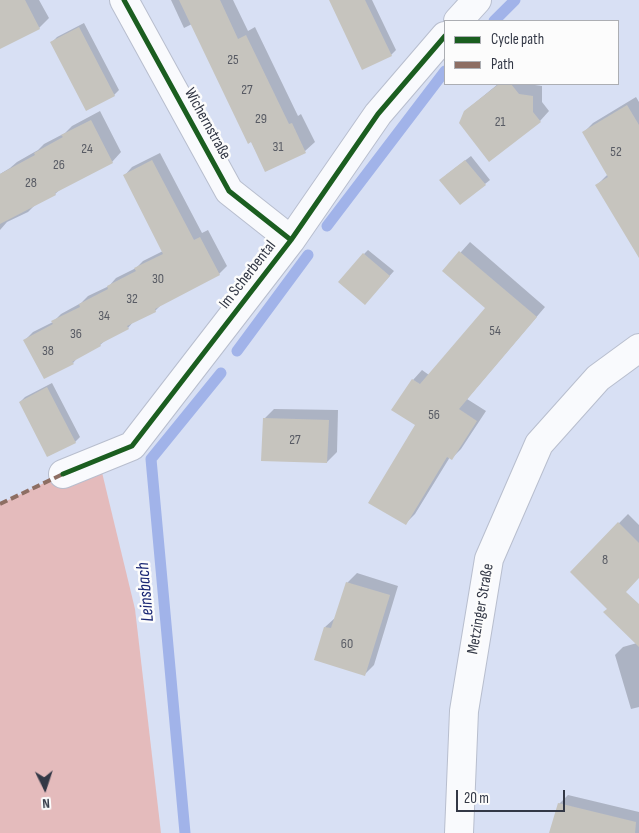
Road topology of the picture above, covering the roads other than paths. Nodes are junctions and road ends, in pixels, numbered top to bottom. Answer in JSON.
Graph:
{"nodes":[{"id":1,"x":124,"y":0,"type":"edge"},
{"id":2,"x":477,"y":0,"type":"edge"},
{"id":3,"x":459,"y":20,"type":"edge"},
{"id":4,"x":444,"y":37,"type":"edge"},
{"id":5,"x":291,"y":240,"type":"junction"},
{"id":6,"x":639,"y":348,"type":"edge"},
{"id":7,"x":63,"y":474,"type":"dead end"},
{"id":8,"x":459,"y":833,"type":"edge"}],
"edges":[{"from":1,"to":5,"type":"street","name":"Wichernstraße"},
{"from":2,"to":3,"type":"street"},
{"from":4,"to":5,"type":"street","name":"Im Scherbental"},
{"from":5,"to":7,"type":"street","name":"Im Scherbental"},
{"from":6,"to":8,"type":"street","name":"Metzinger Straße"}]}
